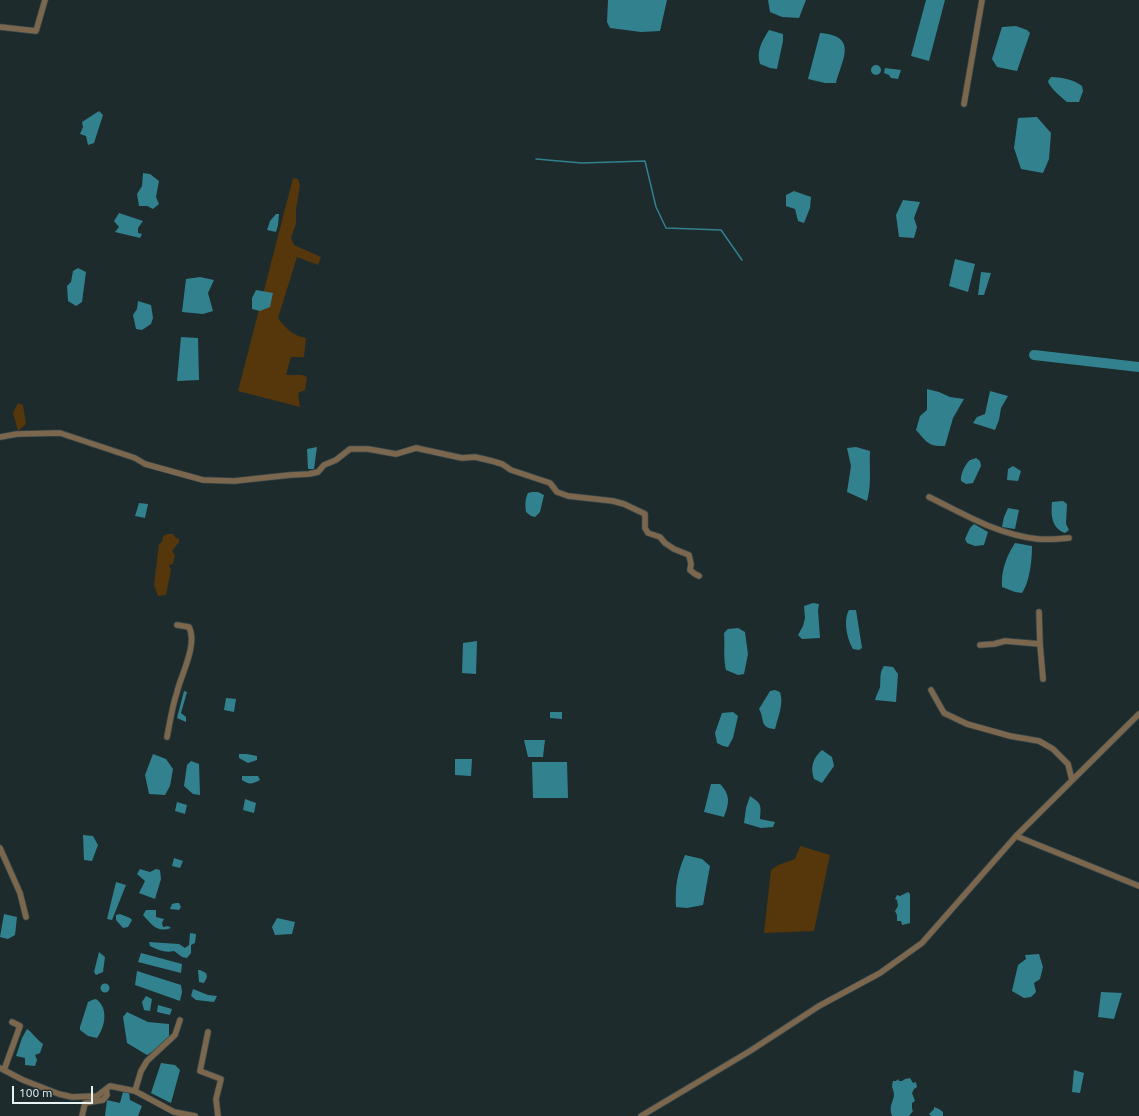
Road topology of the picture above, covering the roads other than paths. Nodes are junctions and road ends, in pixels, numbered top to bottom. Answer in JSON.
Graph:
{"nodes":[{"id":1,"x":46,"y":0,"type":"edge"},
{"id":2,"x":982,"y":0,"type":"edge"},
{"id":3,"x":0,"y":27,"type":"edge"},
{"id":4,"x":964,"y":104,"type":"dead end"},
{"id":5,"x":0,"y":437,"type":"edge"},
{"id":6,"x":929,"y":497,"type":"dead end"},
{"id":7,"x":1069,"y":538,"type":"dead end"},
{"id":8,"x":699,"y":576,"type":"dead end"},
{"id":9,"x":1039,"y":612,"type":"dead end"},
{"id":10,"x":177,"y":624,"type":"dead end"},
{"id":11,"x":1040,"y":644,"type":"junction"},
{"id":12,"x":980,"y":645,"type":"dead end"},
{"id":13,"x":1042,"y":679,"type":"dead end"},
{"id":14,"x":931,"y":690,"type":"dead end"},
{"id":15,"x":1139,"y":714,"type":"edge"},
{"id":16,"x":167,"y":737,"type":"dead end"},
{"id":17,"x":1072,"y":780,"type":"junction"},
{"id":18,"x":1016,"y":836,"type":"junction"},
{"id":19,"x":0,"y":848,"type":"edge"},
{"id":20,"x":1139,"y":886,"type":"edge"},
{"id":21,"x":26,"y":917,"type":"dead end"},
{"id":22,"x":180,"y":1020,"type":"dead end"},
{"id":23,"x":12,"y":1022,"type":"dead end"},
{"id":24,"x":208,"y":1032,"type":"dead end"},
{"id":25,"x":2,"y":1069,"type":"edge"},
{"id":26,"x":106,"y":1089,"type":"junction"},
{"id":27,"x":135,"y":1091,"type":"junction"},
{"id":28,"x":82,"y":1116,"type":"edge"},
{"id":29,"x":195,"y":1116,"type":"edge"},
{"id":30,"x":218,"y":1116,"type":"edge"},
{"id":31,"x":641,"y":1116,"type":"edge"}],
"edges":[{"from":1,"to":3,"type":"street"},
{"from":2,"to":4,"type":"street"},
{"from":5,"to":8,"type":"street"},
{"from":6,"to":7,"type":"street"},
{"from":9,"to":11,"type":"street"},
{"from":10,"to":16,"type":"street"},
{"from":11,"to":12,"type":"street"},
{"from":11,"to":13,"type":"street"},
{"from":14,"to":17,"type":"street"},
{"from":15,"to":17,"type":"street"},
{"from":17,"to":18,"type":"street"},
{"from":18,"to":20,"type":"street"},
{"from":18,"to":31,"type":"street"},
{"from":19,"to":21,"type":"street"},
{"from":22,"to":27,"type":"street"},
{"from":23,"to":25,"type":"street"},
{"from":24,"to":30,"type":"street"},
{"from":25,"to":26,"type":"street"},
{"from":26,"to":27,"type":"street"},
{"from":26,"to":28,"type":"street"},
{"from":27,"to":29,"type":"street"}]}
